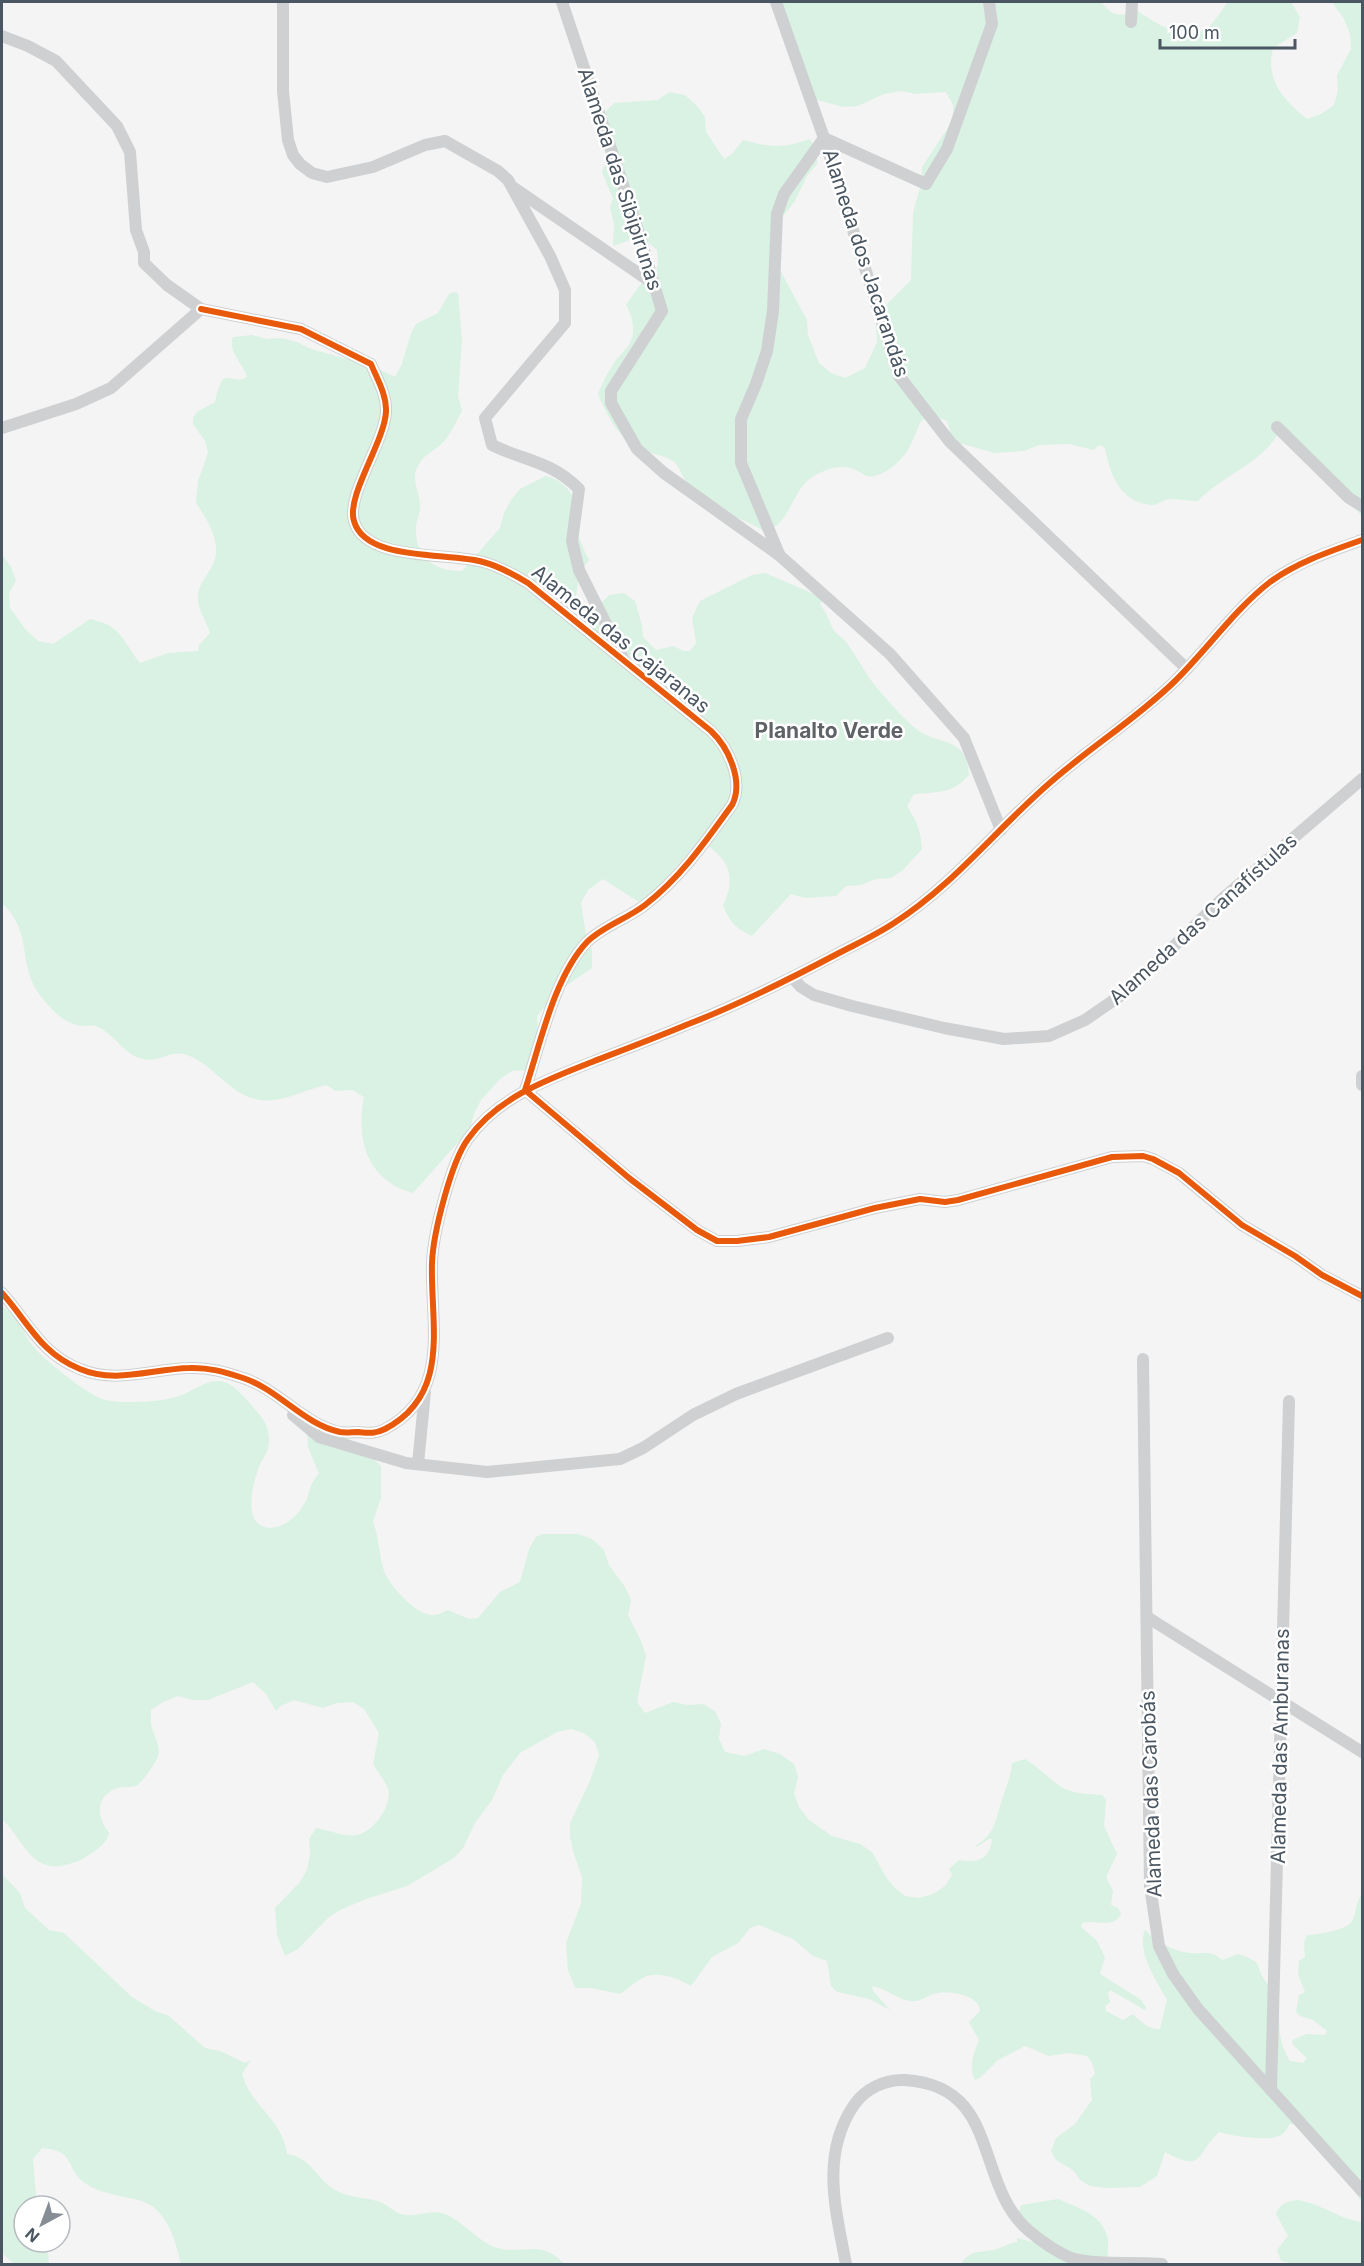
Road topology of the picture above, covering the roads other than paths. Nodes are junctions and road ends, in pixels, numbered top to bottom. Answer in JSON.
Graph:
{"nodes":[{"id":1,"x":284,"y":2,"type":"edge"},
{"id":2,"x":562,"y":2,"type":"edge"},
{"id":3,"x":776,"y":2,"type":"edge"},
{"id":4,"x":989,"y":2,"type":"edge"},
{"id":5,"x":1132,"y":2,"type":"edge"},
{"id":6,"x":1131,"y":22,"type":"dead end"},
{"id":7,"x":2,"y":36,"type":"edge"},
{"id":8,"x":824,"y":138,"type":"junction"},
{"id":9,"x":511,"y":186,"type":"junction"},
{"id":10,"x":654,"y":284,"type":"junction"},
{"id":11,"x":201,"y":309,"type":"junction"},
{"id":12,"x":1277,"y":427,"type":"dead end"},
{"id":13,"x":2,"y":428,"type":"edge"},
{"id":14,"x":1362,"y":506,"type":"edge"},
{"id":15,"x":1362,"y":540,"type":"edge"},
{"id":16,"x":779,"y":555,"type":"junction"},
{"id":17,"x":625,"y":662,"type":"junction"},
{"id":18,"x":1187,"y":669,"type":"junction"},
{"id":19,"x":1362,"y":779,"type":"edge"},
{"id":20,"x":1001,"y":830,"type":"junction"},
{"id":21,"x":792,"y":977,"type":"junction"},
{"id":22,"x":1362,"y":1076,"type":"edge"},
{"id":23,"x":1362,"y":1085,"type":"edge"},
{"id":24,"x":525,"y":1090,"type":"junction"},
{"id":25,"x":2,"y":1293,"type":"edge"},
{"id":26,"x":1362,"y":1296,"type":"edge"},
{"id":27,"x":888,"y":1338,"type":"dead end"},
{"id":28,"x":1143,"y":1359,"type":"dead end"},
{"id":29,"x":426,"y":1388,"type":"junction"},
{"id":30,"x":274,"y":1395,"type":"junction"},
{"id":31,"x":1289,"y":1401,"type":"dead end"},
{"id":32,"x":418,"y":1464,"type":"junction"},
{"id":33,"x":1147,"y":1617,"type":"junction"},
{"id":34,"x":1282,"y":1701,"type":"junction"},
{"id":35,"x":1362,"y":1752,"type":"edge"},
{"id":36,"x":1271,"y":2090,"type":"junction"},
{"id":37,"x":1362,"y":2191,"type":"edge"},
{"id":38,"x":846,"y":2265,"type":"edge"},
{"id":39,"x":1162,"y":2265,"type":"edge"}],
"edges":[{"from":1,"to":9,"type":"street"},
{"from":2,"to":10,"type":"street","name":"Alameda das Sibipirunas"},
{"from":3,"to":8,"type":"street","name":"Alameda dos Jacarandás"},
{"from":4,"to":8,"type":"street"},
{"from":5,"to":6,"type":"street"},
{"from":7,"to":11,"type":"street"},
{"from":8,"to":16,"type":"street"},
{"from":8,"to":18,"type":"street","name":"Alameda dos Jacarandás"},
{"from":9,"to":10,"type":"street"},
{"from":9,"to":17,"type":"street"},
{"from":10,"to":16,"type":"street","name":"Alameda das Sibipirunas"},
{"from":11,"to":13,"type":"street"},
{"from":11,"to":17,"type":"street","name":"Alameda das Cajaranas"},
{"from":12,"to":14,"type":"street"},
{"from":15,"to":18,"type":"street"},
{"from":16,"to":20,"type":"street","name":"Alameda das Sibipirunas"},
{"from":17,"to":24,"type":"street","name":"Alameda das Cajaranas"},
{"from":18,"to":20,"type":"street"},
{"from":19,"to":21,"type":"street","name":"Alameda das Canafístulas"},
{"from":20,"to":21,"type":"street"},
{"from":21,"to":24,"type":"street"},
{"from":22,"to":23,"type":"street"},
{"from":24,"to":26,"type":"street"},
{"from":24,"to":29,"type":"street"},
{"from":25,"to":30,"type":"street"},
{"from":27,"to":32,"type":"street"},
{"from":28,"to":33,"type":"street","name":"Alameda das Carobás"},
{"from":29,"to":30,"type":"street"},
{"from":29,"to":32,"type":"street"},
{"from":30,"to":32,"type":"street"},
{"from":31,"to":34,"type":"street","name":"Alameda das Amburanas"},
{"from":33,"to":34,"type":"street"},
{"from":33,"to":36,"type":"street","name":"Alameda das Carobás"},
{"from":34,"to":35,"type":"street"},
{"from":34,"to":36,"type":"street","name":"Alameda das Amburanas"},
{"from":36,"to":37,"type":"street","name":"Alameda das Carobás"},
{"from":38,"to":39,"type":"street"}]}
